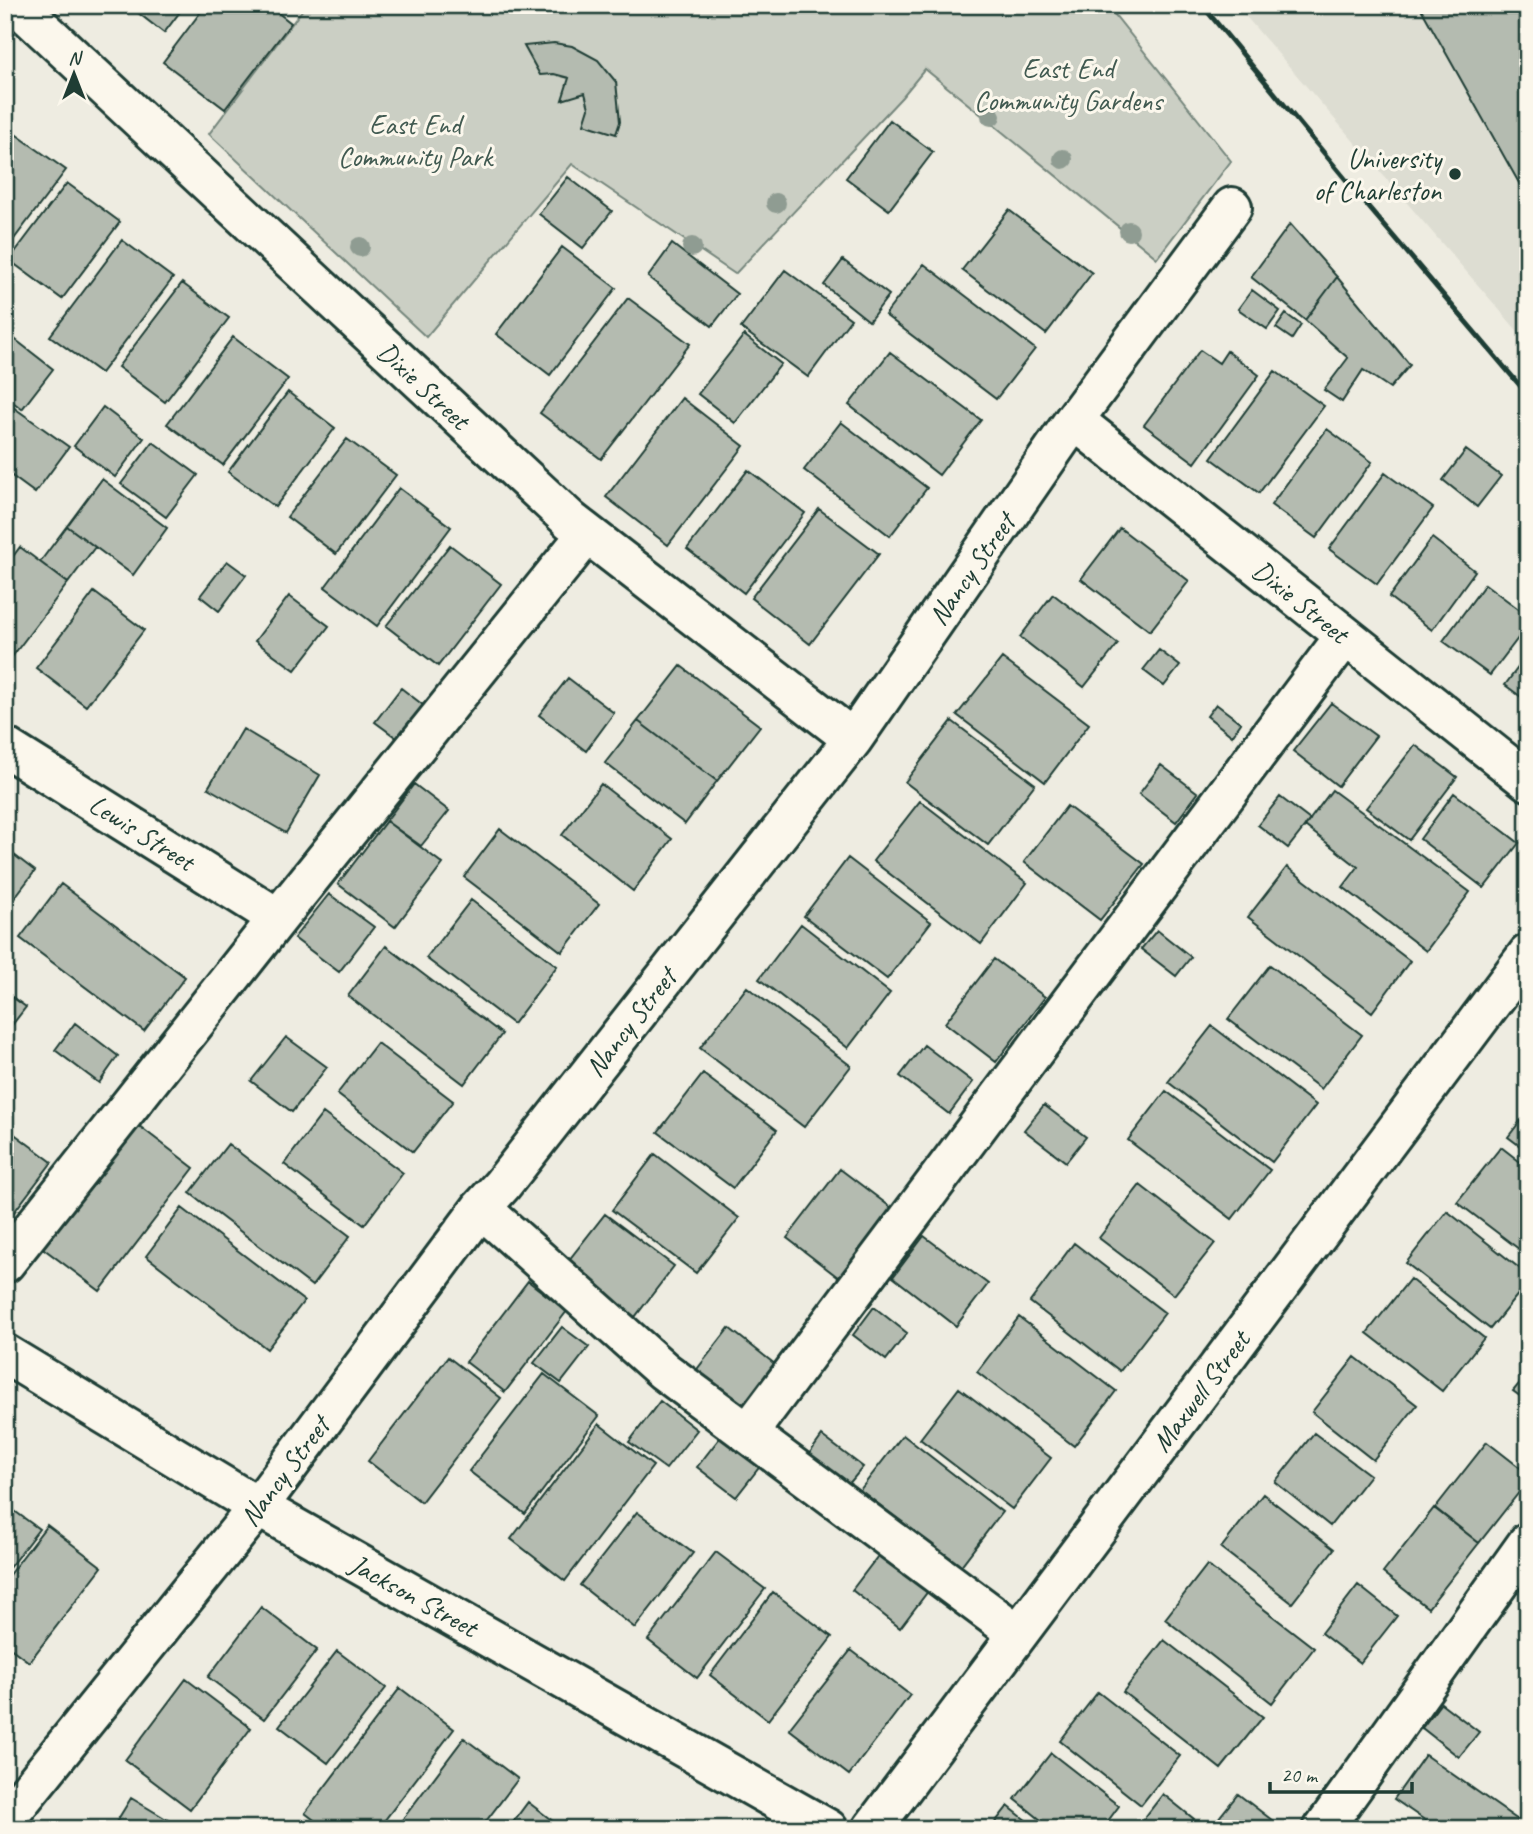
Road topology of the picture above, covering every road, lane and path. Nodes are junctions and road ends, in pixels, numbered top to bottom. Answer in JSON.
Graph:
{"nodes":[{"id":1,"x":17,"y":5,"type":"edge"},
{"id":2,"x":1232,"y":207,"type":"dead end"},
{"id":3,"x":1074,"y":420,"type":"junction"},
{"id":4,"x":587,"y":534,"type":"junction"},
{"id":5,"x":1345,"y":636,"type":"junction"},
{"id":6,"x":853,"y":739,"type":"junction"},
{"id":7,"x":5,"y":747,"type":"edge"},
{"id":8,"x":1528,"y":781,"type":"edge"},
{"id":9,"x":278,"y":918,"type":"junction"},
{"id":10,"x":1528,"y":954,"type":"edge"},
{"id":11,"x":481,"y":1208,"type":"junction"},
{"id":12,"x":5,"y":1263,"type":"edge"},
{"id":13,"x":5,"y":1354,"type":"edge"},
{"id":14,"x":748,"y":1433,"type":"junction"},
{"id":15,"x":258,"y":1507,"type":"junction"},
{"id":16,"x":1528,"y":1542,"type":"edge"},
{"id":17,"x":1018,"y":1634,"type":"junction"},
{"id":18,"x":5,"y":1820,"type":"edge"},
{"id":19,"x":828,"y":1829,"type":"edge"},
{"id":20,"x":872,"y":1829,"type":"edge"},
{"id":21,"x":1323,"y":1829,"type":"edge"}],
"edges":[{"from":1,"to":4,"type":"street","name":"Dixie Street"},
{"from":2,"to":3,"type":"street","name":"Nancy Street"},
{"from":3,"to":5,"type":"street","name":"Dixie Street"},
{"from":3,"to":6,"type":"street","name":"Nancy Street"},
{"from":4,"to":6,"type":"street","name":"Dixie Street"},
{"from":4,"to":9,"type":"street"},
{"from":5,"to":8,"type":"street","name":"Dixie Street"},
{"from":5,"to":14,"type":"street"},
{"from":6,"to":11,"type":"street","name":"Nancy Street"},
{"from":7,"to":9,"type":"street","name":"Lewis Street"},
{"from":9,"to":12,"type":"street"},
{"from":10,"to":17,"type":"street","name":"Maxwell Street"},
{"from":11,"to":14,"type":"street"},
{"from":11,"to":15,"type":"street","name":"Nancy Street"},
{"from":13,"to":15,"type":"street","name":"Jackson Street"},
{"from":14,"to":17,"type":"street"},
{"from":15,"to":18,"type":"street","name":"Nancy Street"},
{"from":15,"to":19,"type":"street","name":"Jackson Street"},
{"from":16,"to":21,"type":"street"},
{"from":17,"to":20,"type":"street","name":"Maxwell Street"}]}
